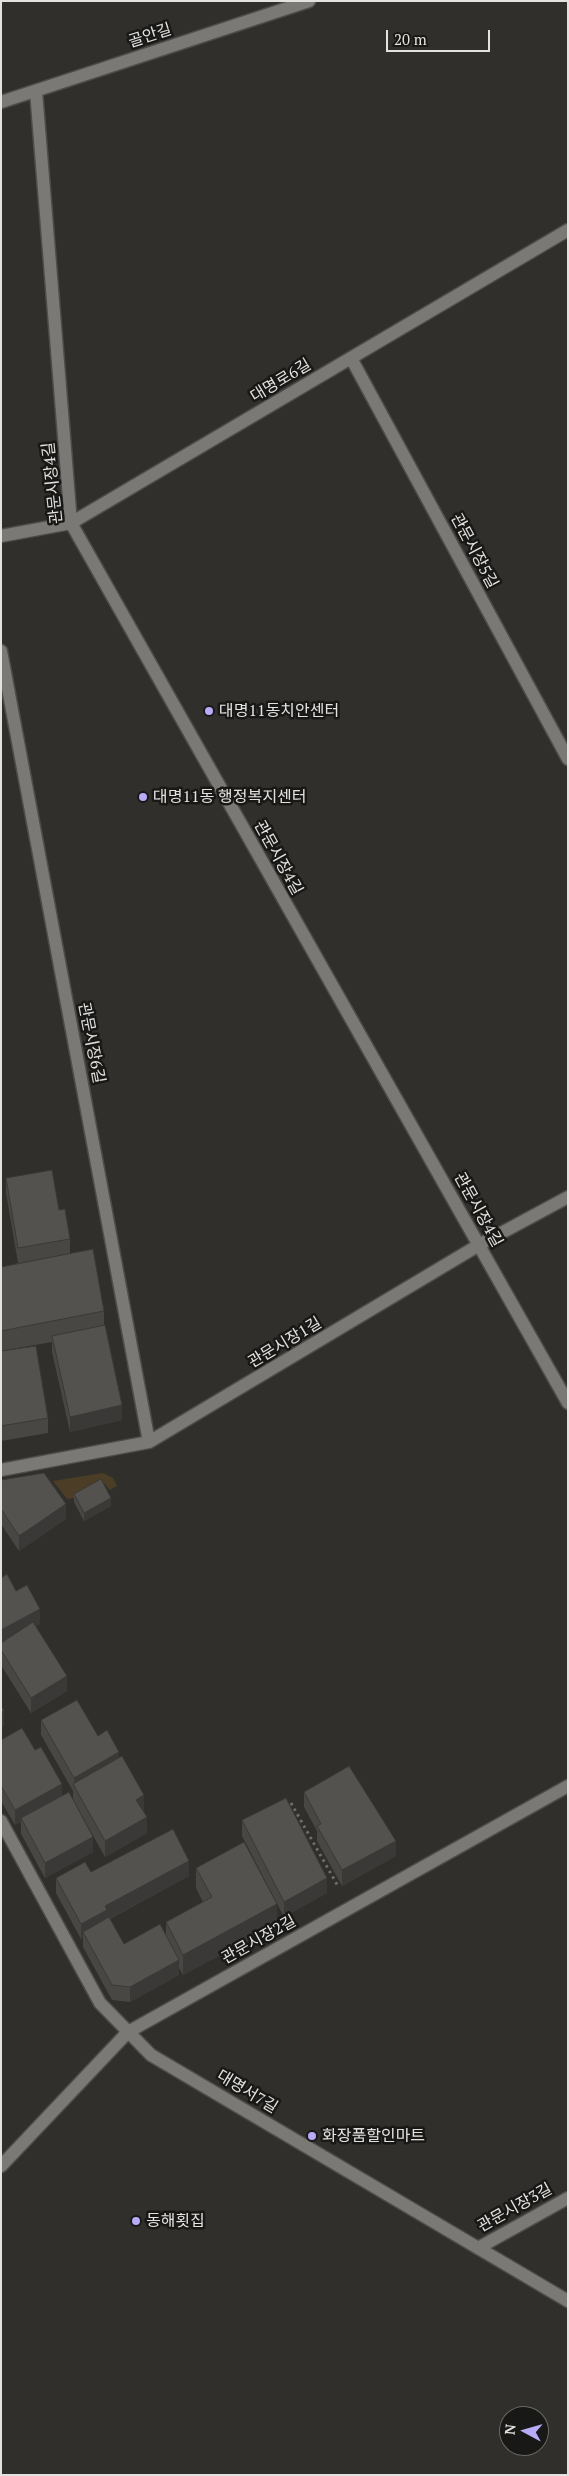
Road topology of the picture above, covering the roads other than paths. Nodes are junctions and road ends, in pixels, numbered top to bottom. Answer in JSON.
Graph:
{"nodes":[{"id":1,"x":309,"y":1,"type":"edge"},
{"id":2,"x":36,"y":91,"type":"junction"},
{"id":3,"x":1,"y":102,"type":"edge"},
{"id":4,"x":568,"y":230,"type":"edge"},
{"id":5,"x":351,"y":358,"type":"junction"},
{"id":6,"x":71,"y":523,"type":"junction"},
{"id":7,"x":1,"y":536,"type":"edge"},
{"id":8,"x":1,"y":651,"type":"edge"},
{"id":9,"x":568,"y":760,"type":"edge"},
{"id":10,"x":568,"y":1197,"type":"edge"},
{"id":11,"x":479,"y":1245,"type":"junction"},
{"id":12,"x":568,"y":1403,"type":"edge"},
{"id":13,"x":149,"y":1442,"type":"junction"},
{"id":14,"x":1,"y":1470,"type":"edge"},
{"id":15,"x":568,"y":1786,"type":"edge"},
{"id":16,"x":1,"y":1821,"type":"edge"},
{"id":17,"x":128,"y":2032,"type":"junction"},
{"id":18,"x":1,"y":2166,"type":"edge"},
{"id":19,"x":568,"y":2198,"type":"edge"},
{"id":20,"x":478,"y":2248,"type":"junction"},
{"id":21,"x":568,"y":2301,"type":"edge"}],
"edges":[{"from":1,"to":2,"type":"street","name":"골안길"},
{"from":2,"to":3,"type":"street","name":"골안길"},
{"from":2,"to":6,"type":"street","name":"관문시장4길"},
{"from":4,"to":5,"type":"street","name":"대명로6길"},
{"from":5,"to":6,"type":"street","name":"대명로6길"},
{"from":5,"to":9,"type":"street","name":"관문시장5길"},
{"from":6,"to":7,"type":"street","name":"대명로6길"},
{"from":6,"to":11,"type":"street","name":"관문시장4길"},
{"from":8,"to":13,"type":"street","name":"관문시장6길"},
{"from":10,"to":11,"type":"street","name":"관문시장1길"},
{"from":11,"to":12,"type":"street","name":"관문시장4길"},
{"from":11,"to":13,"type":"street","name":"관문시장1길"},
{"from":13,"to":14,"type":"street","name":"관문시장1길"},
{"from":15,"to":17,"type":"street","name":"관문시장2길"},
{"from":16,"to":17,"type":"street","name":"대명서7길"},
{"from":17,"to":18,"type":"street","name":"관문시장2길"},
{"from":17,"to":20,"type":"street","name":"대명서7길"},
{"from":19,"to":20,"type":"street","name":"관문시장3길"},
{"from":20,"to":21,"type":"street","name":"대명서7길"}]}
